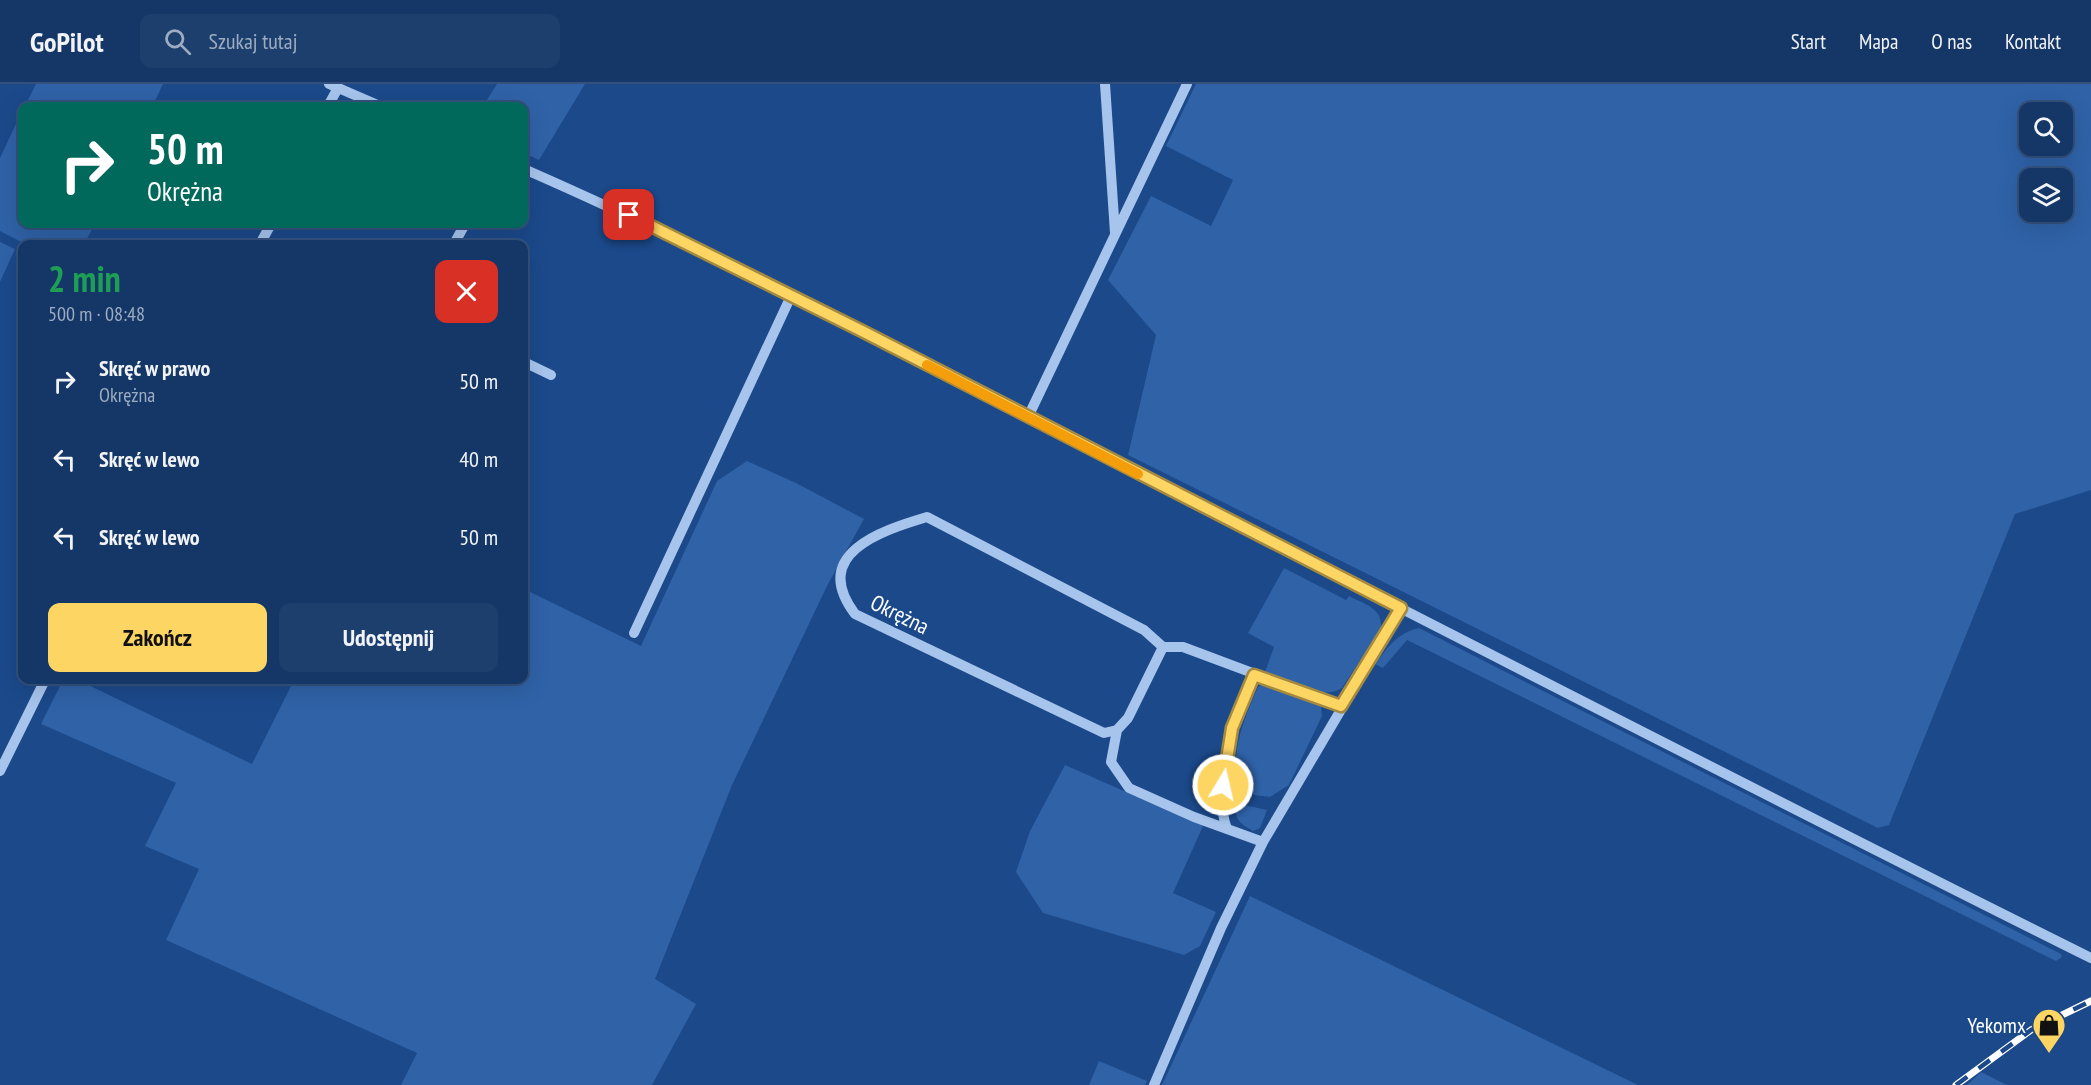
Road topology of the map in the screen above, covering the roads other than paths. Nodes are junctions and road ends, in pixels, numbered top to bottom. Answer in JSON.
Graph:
{"nodes":[{"id":1,"x":1105,"y":84,"type":"edge"},
{"id":2,"x":1187,"y":84,"type":"edge"},
{"id":3,"x":333,"y":86,"type":"edge"},
{"id":4,"x":329,"y":102,"type":"edge"},
{"id":5,"x":371,"y":102,"type":"edge"},
{"id":6,"x":528,"y":171,"type":"edge"},
{"id":7,"x":1115,"y":234,"type":"junction"},
{"id":8,"x":791,"y":296,"type":"junction"},
{"id":9,"x":528,"y":364,"type":"edge"},
{"id":10,"x":551,"y":375,"type":"dead end"},
{"id":11,"x":1028,"y":417,"type":"junction"},
{"id":12,"x":1401,"y":608,"type":"junction"},
{"id":13,"x":634,"y":633,"type":"dead end"},
{"id":14,"x":1163,"y":647,"type":"junction"},
{"id":15,"x":1254,"y":675,"type":"junction"},
{"id":16,"x":43,"y":684,"type":"edge"},
{"id":17,"x":1341,"y":706,"type":"junction"},
{"id":18,"x":1117,"y":730,"type":"junction"},
{"id":19,"x":0,"y":771,"type":"edge"},
{"id":20,"x":1227,"y":829,"type":"junction"},
{"id":21,"x":1263,"y":842,"type":"junction"},
{"id":22,"x":2091,"y":958,"type":"edge"},
{"id":23,"x":1154,"y":1085,"type":"edge"}],
"edges":[{"from":1,"to":7,"type":"street"},
{"from":2,"to":7,"type":"street"},
{"from":3,"to":4,"type":"street"},
{"from":3,"to":5,"type":"street"},
{"from":6,"to":8,"type":"street"},
{"from":7,"to":11,"type":"street"},
{"from":8,"to":11,"type":"street"},
{"from":8,"to":13,"type":"street"},
{"from":9,"to":10,"type":"street"},
{"from":11,"to":12,"type":"street"},
{"from":12,"to":17,"type":"street"},
{"from":12,"to":22,"type":"street"},
{"from":14,"to":15,"type":"street"},
{"from":14,"to":18,"type":"street"},
{"from":14,"to":18,"type":"street","name":"Okrężna"},
{"from":15,"to":17,"type":"street"},
{"from":15,"to":20,"type":"street"},
{"from":16,"to":19,"type":"street"},
{"from":17,"to":21,"type":"street"},
{"from":18,"to":20,"type":"street"},
{"from":20,"to":21,"type":"street"},
{"from":21,"to":23,"type":"street"}]}
